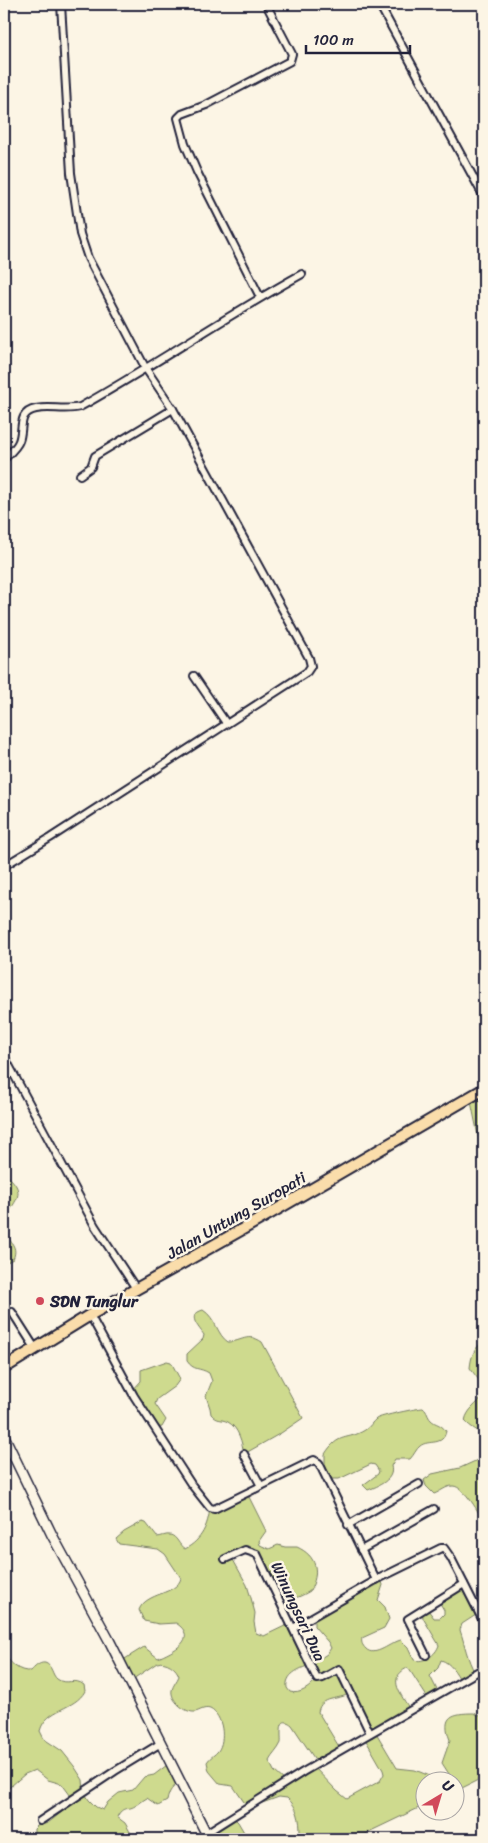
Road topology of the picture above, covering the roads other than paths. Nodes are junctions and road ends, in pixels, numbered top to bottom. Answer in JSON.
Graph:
{"nodes":[{"id":1,"x":61,"y":4,"type":"edge"},
{"id":2,"x":266,"y":4,"type":"edge"},
{"id":3,"x":380,"y":4,"type":"edge"},
{"id":4,"x":484,"y":197,"type":"edge"},
{"id":5,"x":302,"y":274,"type":"dead end"},
{"id":6,"x":260,"y":297,"type":"junction"},
{"id":7,"x":146,"y":369,"type":"junction"},
{"id":8,"x":173,"y":409,"type":"junction"},
{"id":9,"x":4,"y":459,"type":"edge"},
{"id":10,"x":80,"y":475,"type":"dead end"},
{"id":11,"x":194,"y":676,"type":"dead end"},
{"id":12,"x":226,"y":723,"type":"junction"},
{"id":13,"x":4,"y":866,"type":"edge"},
{"id":14,"x":4,"y":1056,"type":"edge"},
{"id":15,"x":484,"y":1089,"type":"edge"},
{"id":16,"x":137,"y":1290,"type":"junction"},
{"id":17,"x":12,"y":1312,"type":"dead end"},
{"id":18,"x":90,"y":1315,"type":"junction"},
{"id":19,"x":35,"y":1348,"type":"junction"},
{"id":20,"x":4,"y":1368,"type":"edge"},
{"id":21,"x":4,"y":1436,"type":"edge"},
{"id":22,"x":244,"y":1454,"type":"dead end"},
{"id":23,"x":419,"y":1484,"type":"dead end"},
{"id":24,"x":261,"y":1486,"type":"junction"},
{"id":25,"x":434,"y":1509,"type":"dead end"},
{"id":26,"x":348,"y":1525,"type":"junction"},
{"id":27,"x":361,"y":1550,"type":"junction"},
{"id":28,"x":225,"y":1559,"type":"dead end"},
{"id":29,"x":376,"y":1580,"type":"junction"},
{"id":30,"x":464,"y":1584,"type":"junction"},
{"id":31,"x":484,"y":1623,"type":"edge"},
{"id":32,"x":293,"y":1628,"type":"junction"},
{"id":33,"x":426,"y":1655,"type":"dead end"},
{"id":34,"x":484,"y":1668,"type":"edge"},
{"id":35,"x":370,"y":1733,"type":"junction"},
{"id":36,"x":161,"y":1743,"type":"junction"},
{"id":37,"x":40,"y":1821,"type":"dead end"},
{"id":38,"x":207,"y":1836,"type":"edge"}],
"edges":[{"from":1,"to":7,"type":"street"},
{"from":2,"to":6,"type":"street"},
{"from":3,"to":4,"type":"street"},
{"from":5,"to":6,"type":"street"},
{"from":6,"to":7,"type":"street"},
{"from":7,"to":8,"type":"street"},
{"from":7,"to":9,"type":"street"},
{"from":8,"to":10,"type":"street"},
{"from":8,"to":12,"type":"street"},
{"from":11,"to":12,"type":"street"},
{"from":12,"to":13,"type":"street"},
{"from":14,"to":16,"type":"street"},
{"from":15,"to":16,"type":"main road","name":"Jalan Untung Suropati"},
{"from":16,"to":18,"type":"main road","name":"Jalan Untung Suropati"},
{"from":17,"to":19,"type":"street"},
{"from":18,"to":19,"type":"main road","name":"Jalan Untung Suropati"},
{"from":18,"to":24,"type":"street"},
{"from":19,"to":20,"type":"main road","name":"Jalan Untung Suropati"},
{"from":21,"to":36,"type":"street"},
{"from":22,"to":24,"type":"street"},
{"from":23,"to":26,"type":"street"},
{"from":24,"to":26,"type":"street"},
{"from":25,"to":27,"type":"street"},
{"from":26,"to":27,"type":"street"},
{"from":27,"to":29,"type":"street"},
{"from":28,"to":32,"type":"street","name":"Winungsari Dua"},
{"from":29,"to":30,"type":"street"},
{"from":29,"to":32,"type":"street"},
{"from":30,"to":31,"type":"street"},
{"from":30,"to":33,"type":"street"},
{"from":32,"to":35,"type":"street","name":"Winungsari Dua"},
{"from":34,"to":35,"type":"street"},
{"from":35,"to":38,"type":"street"},
{"from":36,"to":37,"type":"street"},
{"from":36,"to":38,"type":"street"}]}
